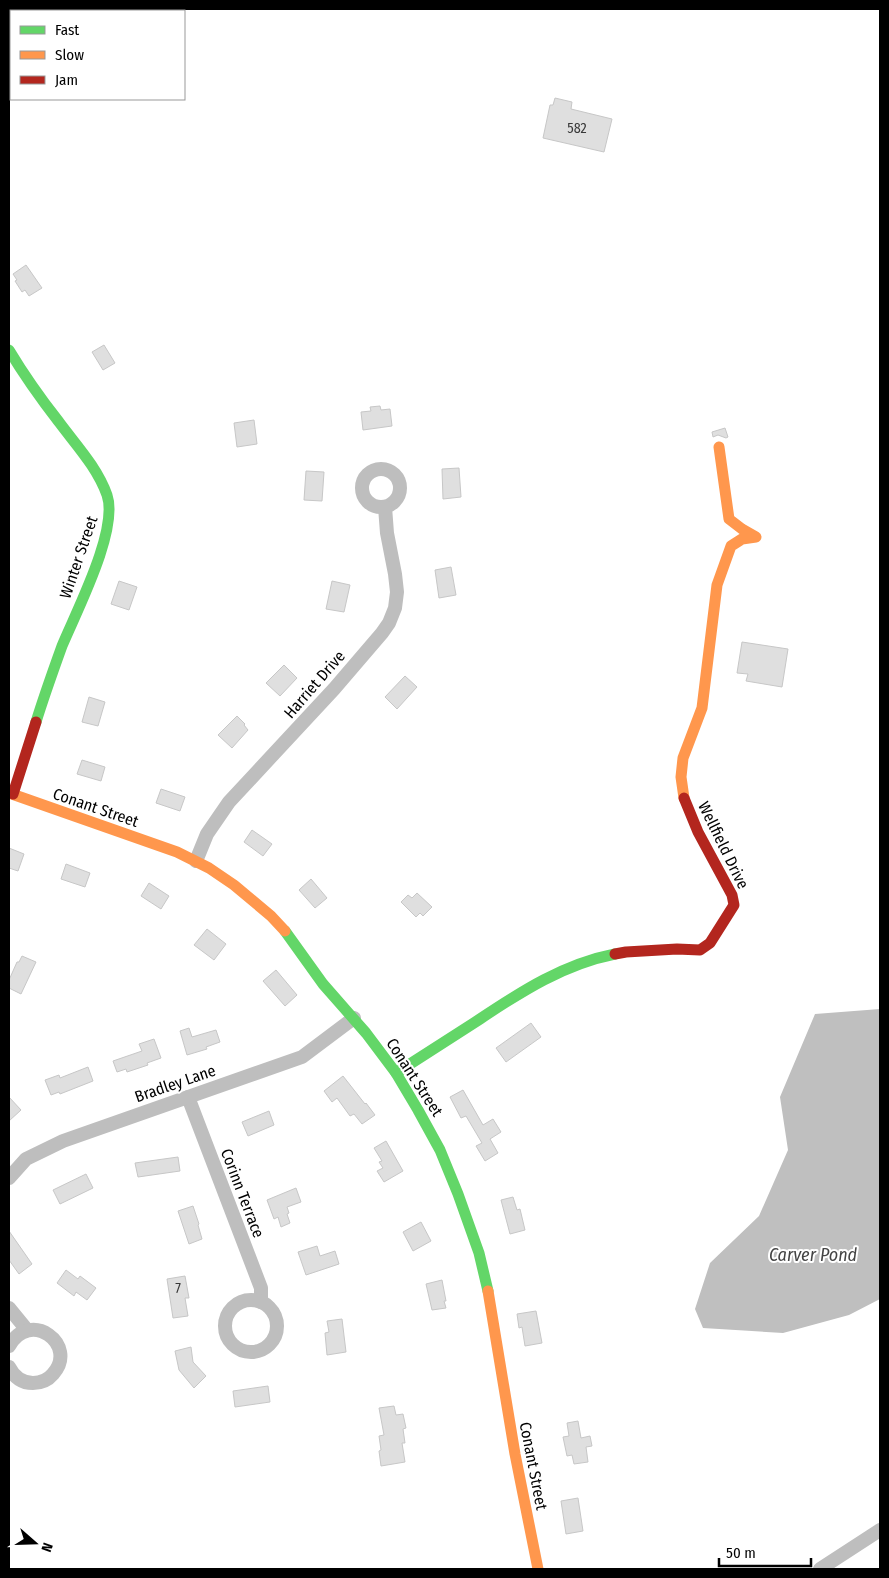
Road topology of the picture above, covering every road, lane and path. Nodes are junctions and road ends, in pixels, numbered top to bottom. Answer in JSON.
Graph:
{"nodes":[{"id":1,"x":9,"y":350,"type":"edge"},
{"id":2,"x":720,"y":446,"type":"dead end"},
{"id":3,"x":385,"y":507,"type":"dead end"},
{"id":4,"x":11,"y":794,"type":"edge"},
{"id":5,"x":196,"y":861,"type":"junction"},
{"id":6,"x":354,"y":1018,"type":"junction"},
{"id":7,"x":396,"y":1074,"type":"junction"},
{"id":8,"x":188,"y":1097,"type":"junction"},
{"id":9,"x":9,"y":1178,"type":"edge"},
{"id":10,"x":261,"y":1302,"type":"dead end"},
{"id":11,"x":9,"y":1308,"type":"edge"},
{"id":12,"x":27,"y":1330,"type":"junction"},
{"id":13,"x":9,"y":1346,"type":"edge"},
{"id":14,"x":9,"y":1367,"type":"edge"},
{"id":15,"x":880,"y":1530,"type":"edge"},
{"id":16,"x":538,"y":1569,"type":"edge"},
{"id":17,"x":820,"y":1569,"type":"edge"}],
"edges":[{"from":1,"to":4,"type":"street","name":"Winter Street"},
{"from":2,"to":7,"type":"street","name":"Wellfield Drive"},
{"from":3,"to":5,"type":"street","name":"Harriet Drive"},
{"from":4,"to":5,"type":"street","name":"Conant Street"},
{"from":5,"to":6,"type":"street","name":"Conant Street"},
{"from":6,"to":7,"type":"street","name":"Conant Street"},
{"from":6,"to":8,"type":"street","name":"Bradley Lane"},
{"from":7,"to":16,"type":"street","name":"Conant Street"},
{"from":8,"to":9,"type":"street","name":"Bradley Lane"},
{"from":8,"to":10,"type":"street","name":"Corinn Terrace"},
{"from":11,"to":12,"type":"street"},
{"from":12,"to":13,"type":"street"},
{"from":12,"to":14,"type":"street"},
{"from":15,"to":17,"type":"street"}]}
